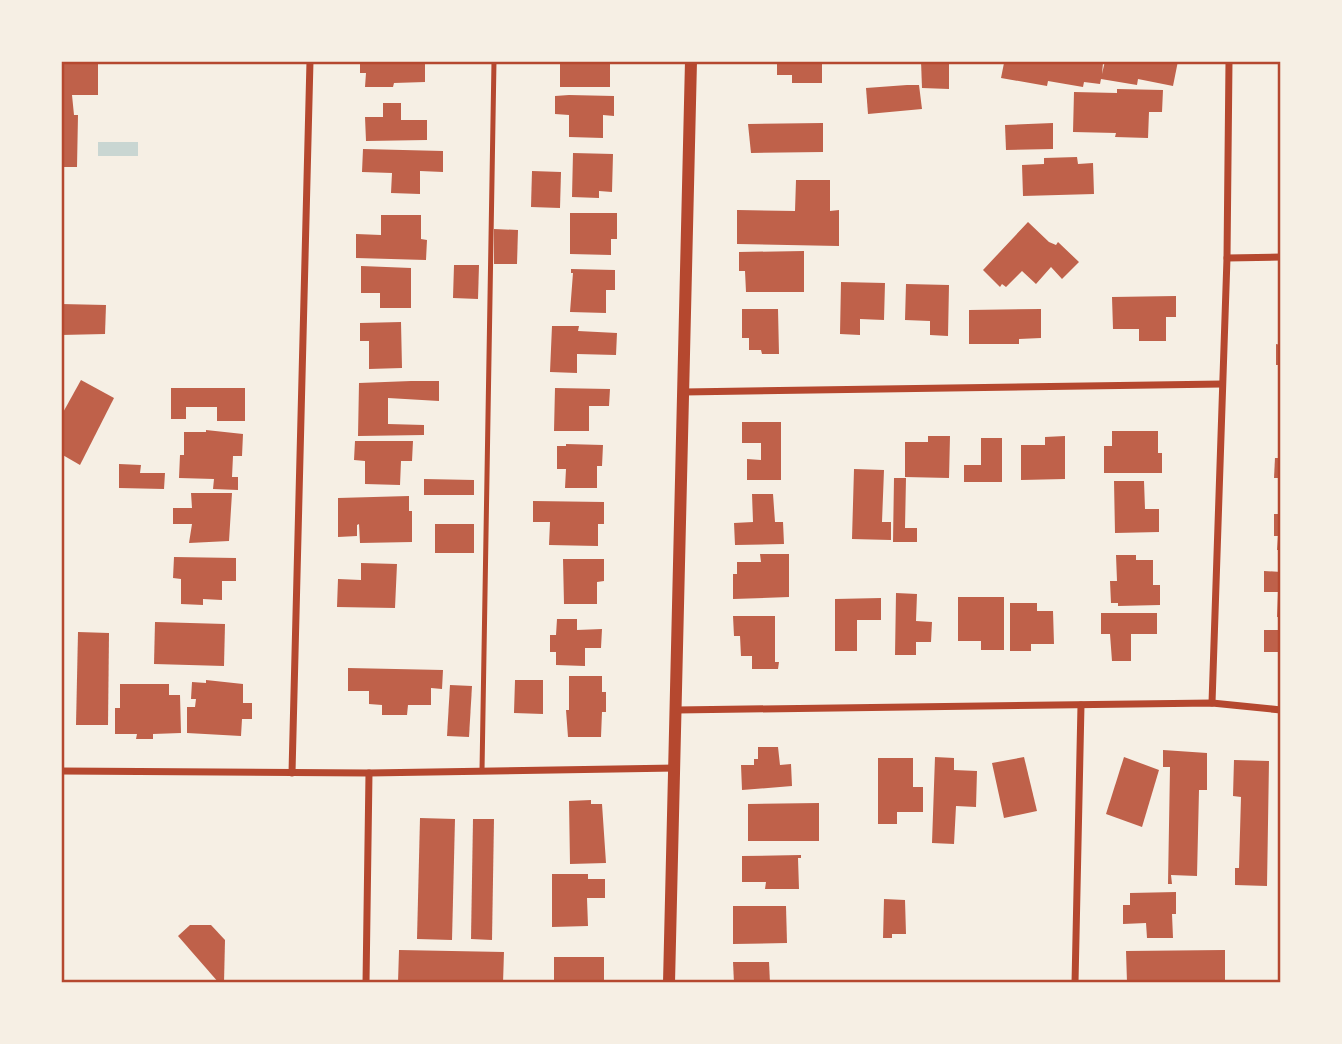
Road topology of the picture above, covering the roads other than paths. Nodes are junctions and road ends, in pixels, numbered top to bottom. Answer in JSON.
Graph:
{"nodes":[{"id":1,"x":310,"y":61,"type":"edge"},
{"id":2,"x":494,"y":61,"type":"edge"},
{"id":3,"x":691,"y":61,"type":"edge"},
{"id":4,"x":1229,"y":61,"type":"edge"},
{"id":5,"x":1281,"y":257,"type":"edge"},
{"id":6,"x":1227,"y":258,"type":"junction"},
{"id":7,"x":1222,"y":384,"type":"junction"},
{"id":8,"x":684,"y":392,"type":"junction"},
{"id":9,"x":1212,"y":703,"type":"junction"},
{"id":10,"x":1080,"y":705,"type":"junction"},
{"id":11,"x":677,"y":710,"type":"junction"},
{"id":12,"x":1281,"y":710,"type":"edge"},
{"id":13,"x":676,"y":768,"type":"junction"},
{"id":14,"x":61,"y":771,"type":"edge"},
{"id":15,"x":482,"y":771,"type":"junction"},
{"id":16,"x":292,"y":773,"type":"junction"},
{"id":17,"x":369,"y":773,"type":"junction"},
{"id":18,"x":366,"y":983,"type":"edge"},
{"id":19,"x":669,"y":983,"type":"edge"},
{"id":20,"x":1075,"y":983,"type":"edge"}],
"edges":[{"from":1,"to":16,"type":"street"},
{"from":2,"to":15,"type":"lane"},
{"from":3,"to":8,"type":"street"},
{"from":4,"to":6,"type":"street"},
{"from":5,"to":6,"type":"street"},
{"from":6,"to":7,"type":"street"},
{"from":7,"to":8,"type":"street"},
{"from":7,"to":9,"type":"street"},
{"from":8,"to":11,"type":"street"},
{"from":9,"to":10,"type":"street"},
{"from":9,"to":12,"type":"street"},
{"from":10,"to":11,"type":"street"},
{"from":10,"to":20,"type":"street"},
{"from":11,"to":13,"type":"street"},
{"from":13,"to":15,"type":"street"},
{"from":13,"to":19,"type":"street"},
{"from":14,"to":16,"type":"street"},
{"from":15,"to":17,"type":"street"},
{"from":16,"to":17,"type":"street"},
{"from":17,"to":18,"type":"street"}]}
